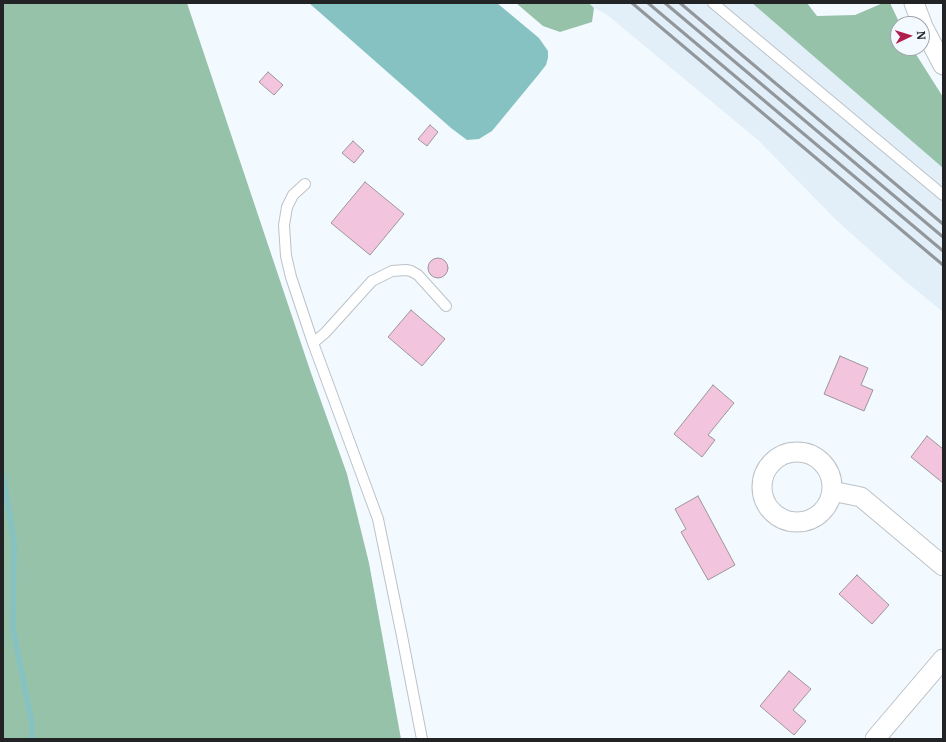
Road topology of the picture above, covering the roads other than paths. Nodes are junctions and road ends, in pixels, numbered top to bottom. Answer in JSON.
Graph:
{"nodes":[{"id":1,"x":713,"y":3,"type":"edge"},
{"id":2,"x":914,"y":3,"type":"edge"},
{"id":3,"x":919,"y":16,"type":"edge"},
{"id":4,"x":930,"y":40,"type":"edge"},
{"id":5,"x":943,"y":65,"type":"edge"},
{"id":6,"x":305,"y":184,"type":"dead end"},
{"id":7,"x":943,"y":195,"type":"edge"},
{"id":8,"x":446,"y":306,"type":"dead end"},
{"id":9,"x":313,"y":343,"type":"junction"},
{"id":10,"x":832,"y":491,"type":"dead end"},
{"id":11,"x":943,"y":566,"type":"edge"},
{"id":12,"x":943,"y":659,"type":"edge"},
{"id":13,"x":422,"y":739,"type":"edge"},
{"id":14,"x":875,"y":739,"type":"edge"}],
"edges":[{"from":1,"to":7,"type":"lane"},
{"from":2,"to":3,"type":"street"},
{"from":4,"to":5,"type":"street"},
{"from":6,"to":9,"type":"lane"},
{"from":8,"to":9,"type":"lane"},
{"from":9,"to":13,"type":"lane"},
{"from":10,"to":11,"type":"street"},
{"from":12,"to":14,"type":"street"}]}
